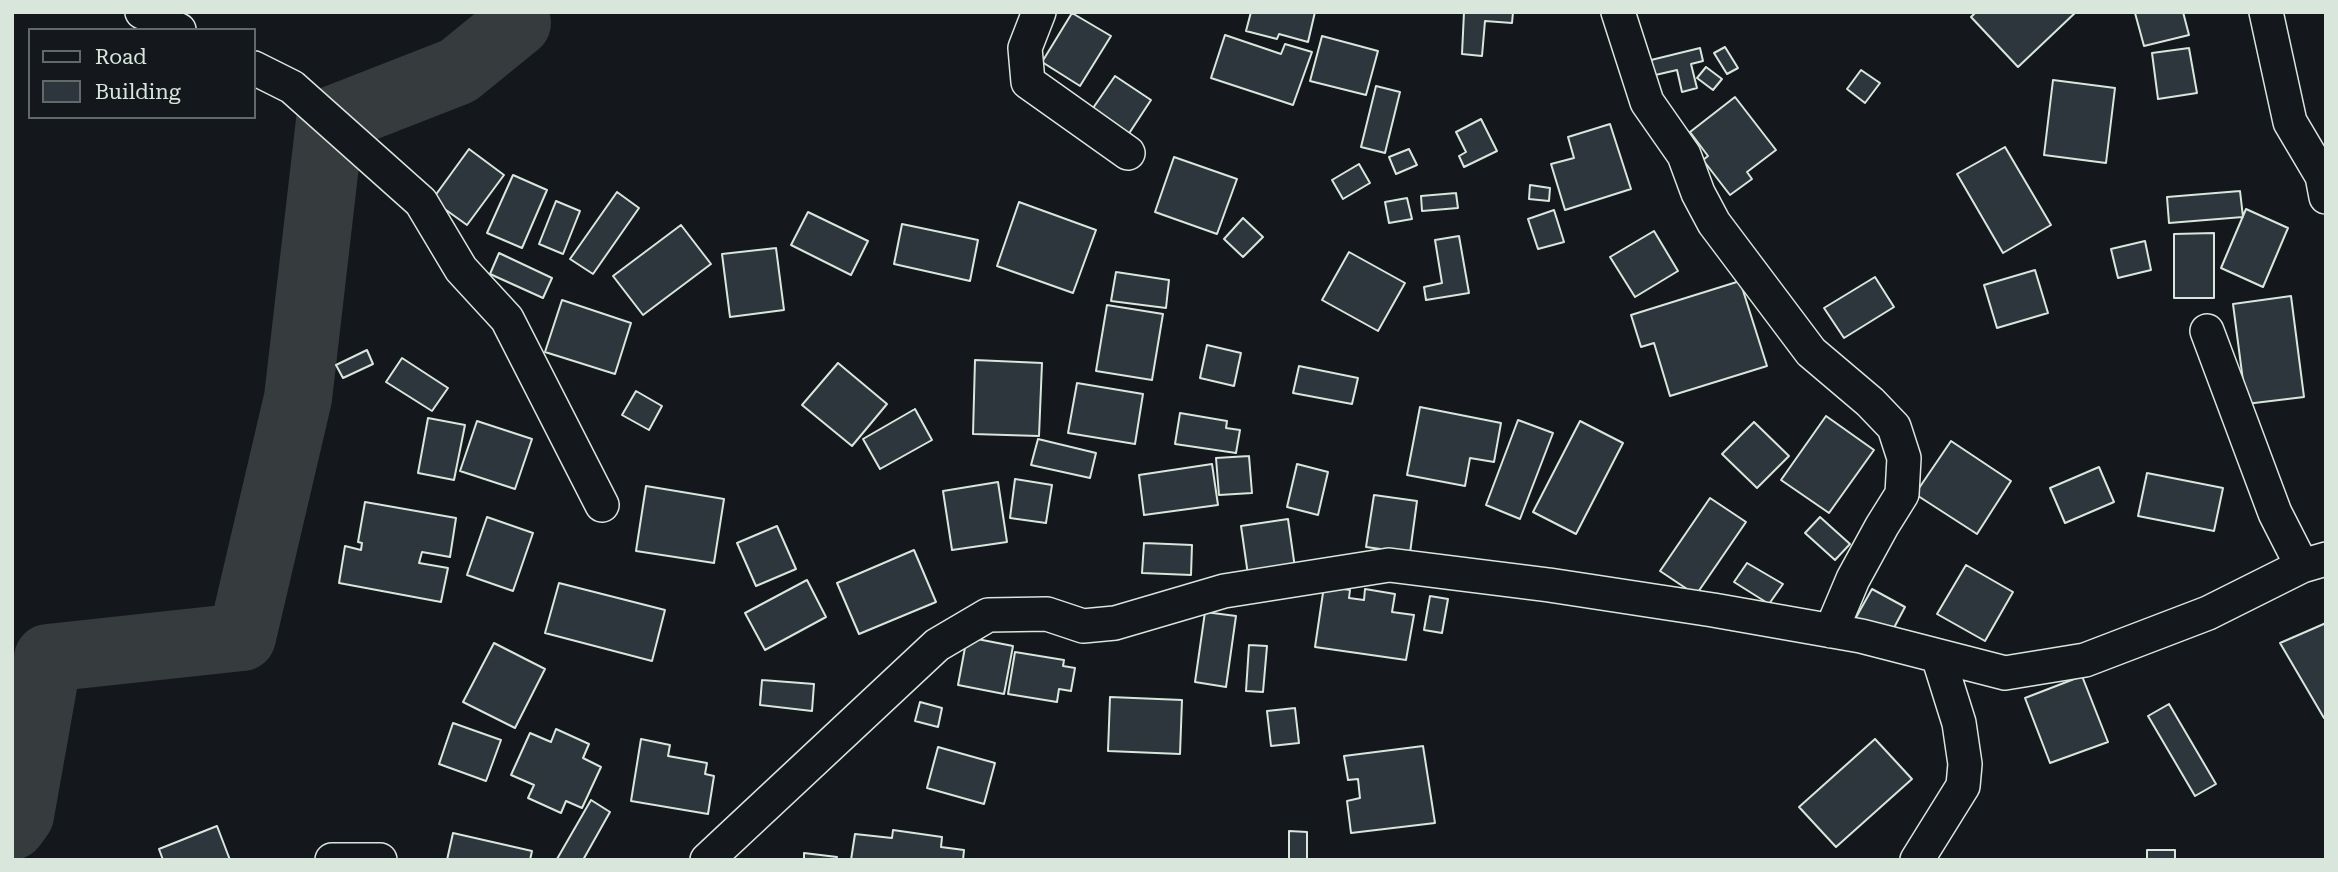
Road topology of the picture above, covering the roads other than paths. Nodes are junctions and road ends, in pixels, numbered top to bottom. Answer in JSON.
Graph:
{"nodes":[{"id":1,"x":142,"y":12,"type":"edge"},
{"id":2,"x":1039,"y":12,"type":"edge"},
{"id":3,"x":1618,"y":12,"type":"edge"},
{"id":4,"x":2266,"y":12,"type":"edge"},
{"id":5,"x":175,"y":28,"type":"edge"},
{"id":6,"x":256,"y":69,"type":"edge"},
{"id":7,"x":1128,"y":153,"type":"dead end"},
{"id":8,"x":2326,"y":197,"type":"edge"},
{"id":9,"x":2207,"y":331,"type":"dead end"},
{"id":10,"x":602,"y":505,"type":"dead end"},
{"id":11,"x":2314,"y":562,"type":"edge"},
{"id":12,"x":1831,"y":631,"type":"junction"},
{"id":13,"x":1938,"y":656,"type":"junction"},
{"id":14,"x":332,"y":860,"type":"edge"},
{"id":15,"x":380,"y":860,"type":"edge"},
{"id":16,"x":707,"y":860,"type":"edge"},
{"id":17,"x":1917,"y":860,"type":"edge"}],
"edges":[{"from":1,"to":5,"type":"street"},
{"from":2,"to":7,"type":"street"},
{"from":3,"to":12,"type":"street"},
{"from":4,"to":8,"type":"street"},
{"from":6,"to":10,"type":"street"},
{"from":9,"to":11,"type":"street"},
{"from":11,"to":13,"type":"street"},
{"from":12,"to":13,"type":"street"},
{"from":12,"to":16,"type":"street"},
{"from":13,"to":17,"type":"street"},
{"from":14,"to":15,"type":"street"}]}
